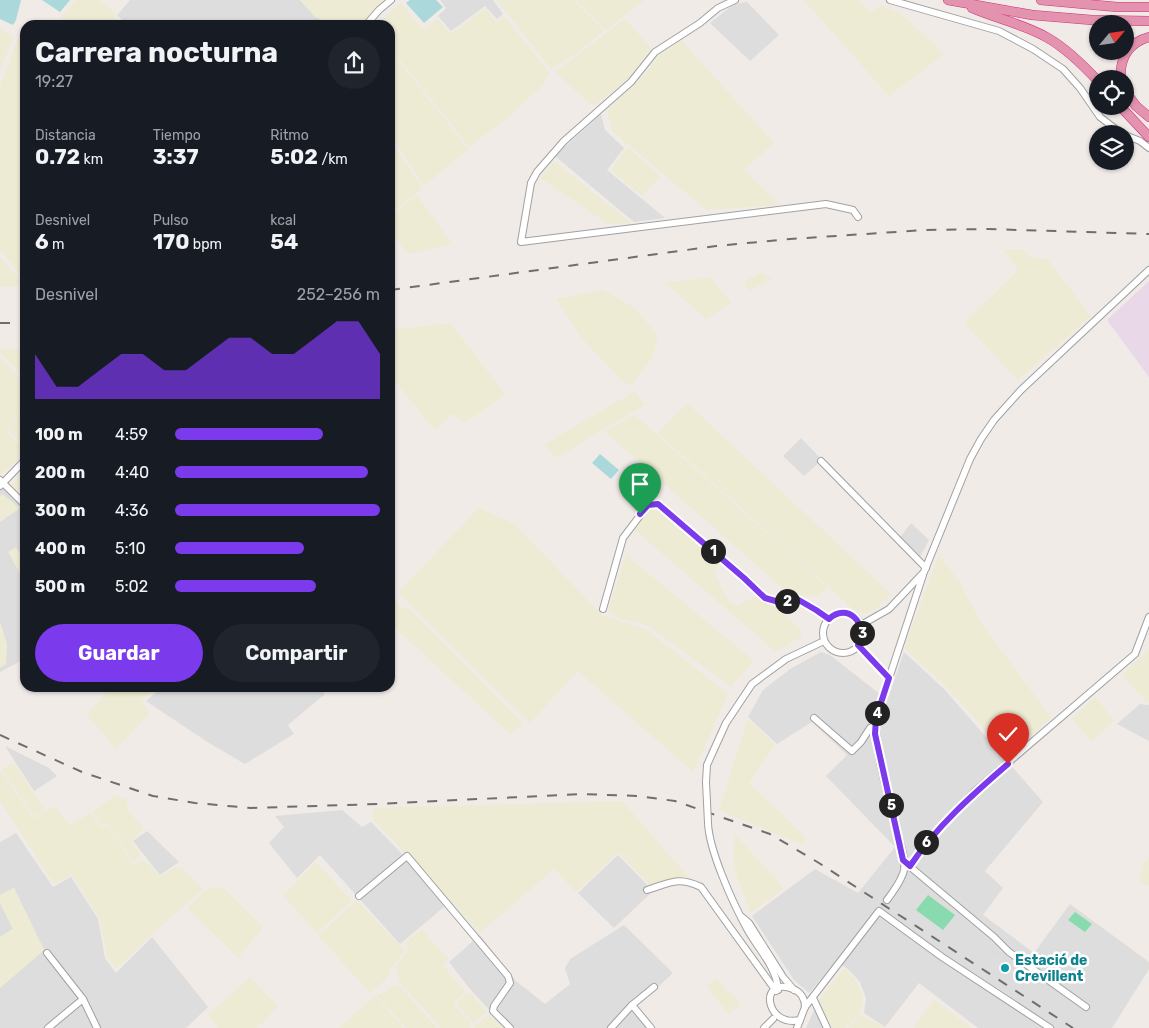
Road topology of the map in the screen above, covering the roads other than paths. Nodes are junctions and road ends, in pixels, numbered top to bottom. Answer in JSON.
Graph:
{"nodes":[{"id":1,"x":391,"y":0,"type":"edge"},
{"id":2,"x":735,"y":0,"type":"edge"},
{"id":3,"x":890,"y":0,"type":"edge"},
{"id":4,"x":948,"y":0,"type":"edge"},
{"id":5,"x":1042,"y":0,"type":"edge"},
{"id":6,"x":960,"y":3,"type":"junction"},
{"id":7,"x":1149,"y":7,"type":"edge"},
{"id":8,"x":370,"y":20,"type":"edge"},
{"id":9,"x":1149,"y":21,"type":"edge"},
{"id":10,"x":1149,"y":37,"type":"edge"},
{"id":11,"x":1120,"y":70,"type":"edge"},
{"id":12,"x":1089,"y":73,"type":"edge"},
{"id":13,"x":1134,"y":103,"type":"edge"},
{"id":14,"x":1130,"y":115,"type":"edge"},
{"id":15,"x":1149,"y":117,"type":"edge"},
{"id":16,"x":1110,"y":125,"type":"edge"},
{"id":17,"x":1145,"y":128,"type":"edge"},
{"id":18,"x":1149,"y":137,"type":"edge"},
{"id":19,"x":1134,"y":138,"type":"edge"},
{"id":20,"x":1149,"y":148,"type":"edge"},
{"id":21,"x":858,"y":217,"type":"dead end"},
{"id":22,"x":1149,"y":270,"type":"edge"},
{"id":23,"x":821,"y":461,"type":"dead end"},
{"id":24,"x":20,"y":465,"type":"edge"},
{"id":25,"x":1,"y":483,"type":"edge"},
{"id":26,"x":20,"y":500,"type":"edge"},
{"id":27,"x":925,"y":570,"type":"junction"},
{"id":28,"x":603,"y":609,"type":"dead end"},
{"id":29,"x":1149,"y":617,"type":"edge"},
{"id":30,"x":829,"y":619,"type":"junction"},
{"id":31,"x":861,"y":626,"type":"junction"},
{"id":32,"x":824,"y":640,"type":"junction"},
{"id":33,"x":858,"y":645,"type":"junction"},
{"id":34,"x":889,"y":678,"type":"junction"},
{"id":35,"x":814,"y":718,"type":"dead end"},
{"id":36,"x":875,"y":727,"type":"junction"},
{"id":37,"x":903,"y":860,"type":"junction"},
{"id":38,"x":910,"y":866,"type":"junction"},
{"id":39,"x":647,"y":890,"type":"dead end"},
{"id":40,"x":359,"y":896,"type":"dead end"},
{"id":41,"x":887,"y":900,"type":"dead end"},
{"id":42,"x":740,"y":914,"type":"junction"},
{"id":43,"x":47,"y":953,"type":"dead end"},
{"id":44,"x":654,"y":986,"type":"dead end"},
{"id":45,"x":794,"y":990,"type":"junction"},
{"id":46,"x":777,"y":991,"type":"junction"},
{"id":47,"x":813,"y":998,"type":"junction"},
{"id":48,"x":83,"y":999,"type":"junction"},
{"id":49,"x":632,"y":1005,"type":"junction"},
{"id":50,"x":806,"y":1007,"type":"junction"},
{"id":51,"x":1086,"y":1007,"type":"dead end"},
{"id":52,"x":773,"y":1019,"type":"junction"},
{"id":53,"x":800,"y":1020,"type":"junction"},
{"id":54,"x":48,"y":1028,"type":"edge"},
{"id":55,"x":97,"y":1028,"type":"edge"},
{"id":56,"x":510,"y":1028,"type":"edge"},
{"id":57,"x":611,"y":1028,"type":"edge"},
{"id":58,"x":651,"y":1028,"type":"edge"},
{"id":59,"x":764,"y":1028,"type":"edge"},
{"id":60,"x":797,"y":1028,"type":"edge"},
{"id":61,"x":827,"y":1028,"type":"edge"},
{"id":62,"x":1050,"y":1028,"type":"edge"}],
"edges":[{"from":1,"to":8,"type":"street"},
{"from":2,"to":21,"type":"street"},
{"from":3,"to":16,"type":"street"},
{"from":4,"to":6,"type":"highway"},
{"from":5,"to":7,"type":"highway"},
{"from":6,"to":9,"type":"highway"},
{"from":6,"to":12,"type":"highway"},
{"from":10,"to":11,"type":"highway"},
{"from":13,"to":15,"type":"highway"},
{"from":14,"to":17,"type":"highway"},
{"from":17,"to":18,"type":"highway"},
{"from":19,"to":20,"type":"street"},
{"from":22,"to":27,"type":"street"},
{"from":23,"to":27,"type":"street"},
{"from":24,"to":25,"type":"street"},
{"from":25,"to":26,"type":"street"},
{"from":27,"to":31,"type":"street"},
{"from":27,"to":34,"type":"street"},
{"from":28,"to":30,"type":"street"},
{"from":29,"to":38,"type":"street"},
{"from":30,"to":31,"type":"street"},
{"from":30,"to":32,"type":"street"},
{"from":31,"to":33,"type":"street"},
{"from":32,"to":33,"type":"street"},
{"from":32,"to":42,"type":"street","bridge":true},
{"from":33,"to":34,"type":"street"},
{"from":34,"to":36,"type":"street"},
{"from":35,"to":36,"type":"street"},
{"from":36,"to":37,"type":"street"},
{"from":37,"to":38,"type":"street"},
{"from":37,"to":41,"type":"street"},
{"from":38,"to":51,"type":"street"},
{"from":39,"to":46,"type":"street"},
{"from":40,"to":56,"type":"street"},
{"from":42,"to":45,"type":"street"},
{"from":42,"to":46,"type":"street"},
{"from":43,"to":48,"type":"street"},
{"from":44,"to":49,"type":"street"},
{"from":45,"to":46,"type":"street"},
{"from":45,"to":50,"type":"street"},
{"from":46,"to":52,"type":"street"},
{"from":47,"to":50,"type":"street"},
{"from":47,"to":61,"type":"street"},
{"from":47,"to":62,"type":"street"},
{"from":48,"to":54,"type":"street"},
{"from":48,"to":55,"type":"street"},
{"from":49,"to":57,"type":"street"},
{"from":49,"to":58,"type":"street"},
{"from":50,"to":53,"type":"street"},
{"from":52,"to":53,"type":"street"},
{"from":52,"to":59,"type":"street"},
{"from":53,"to":60,"type":"street"}]}
